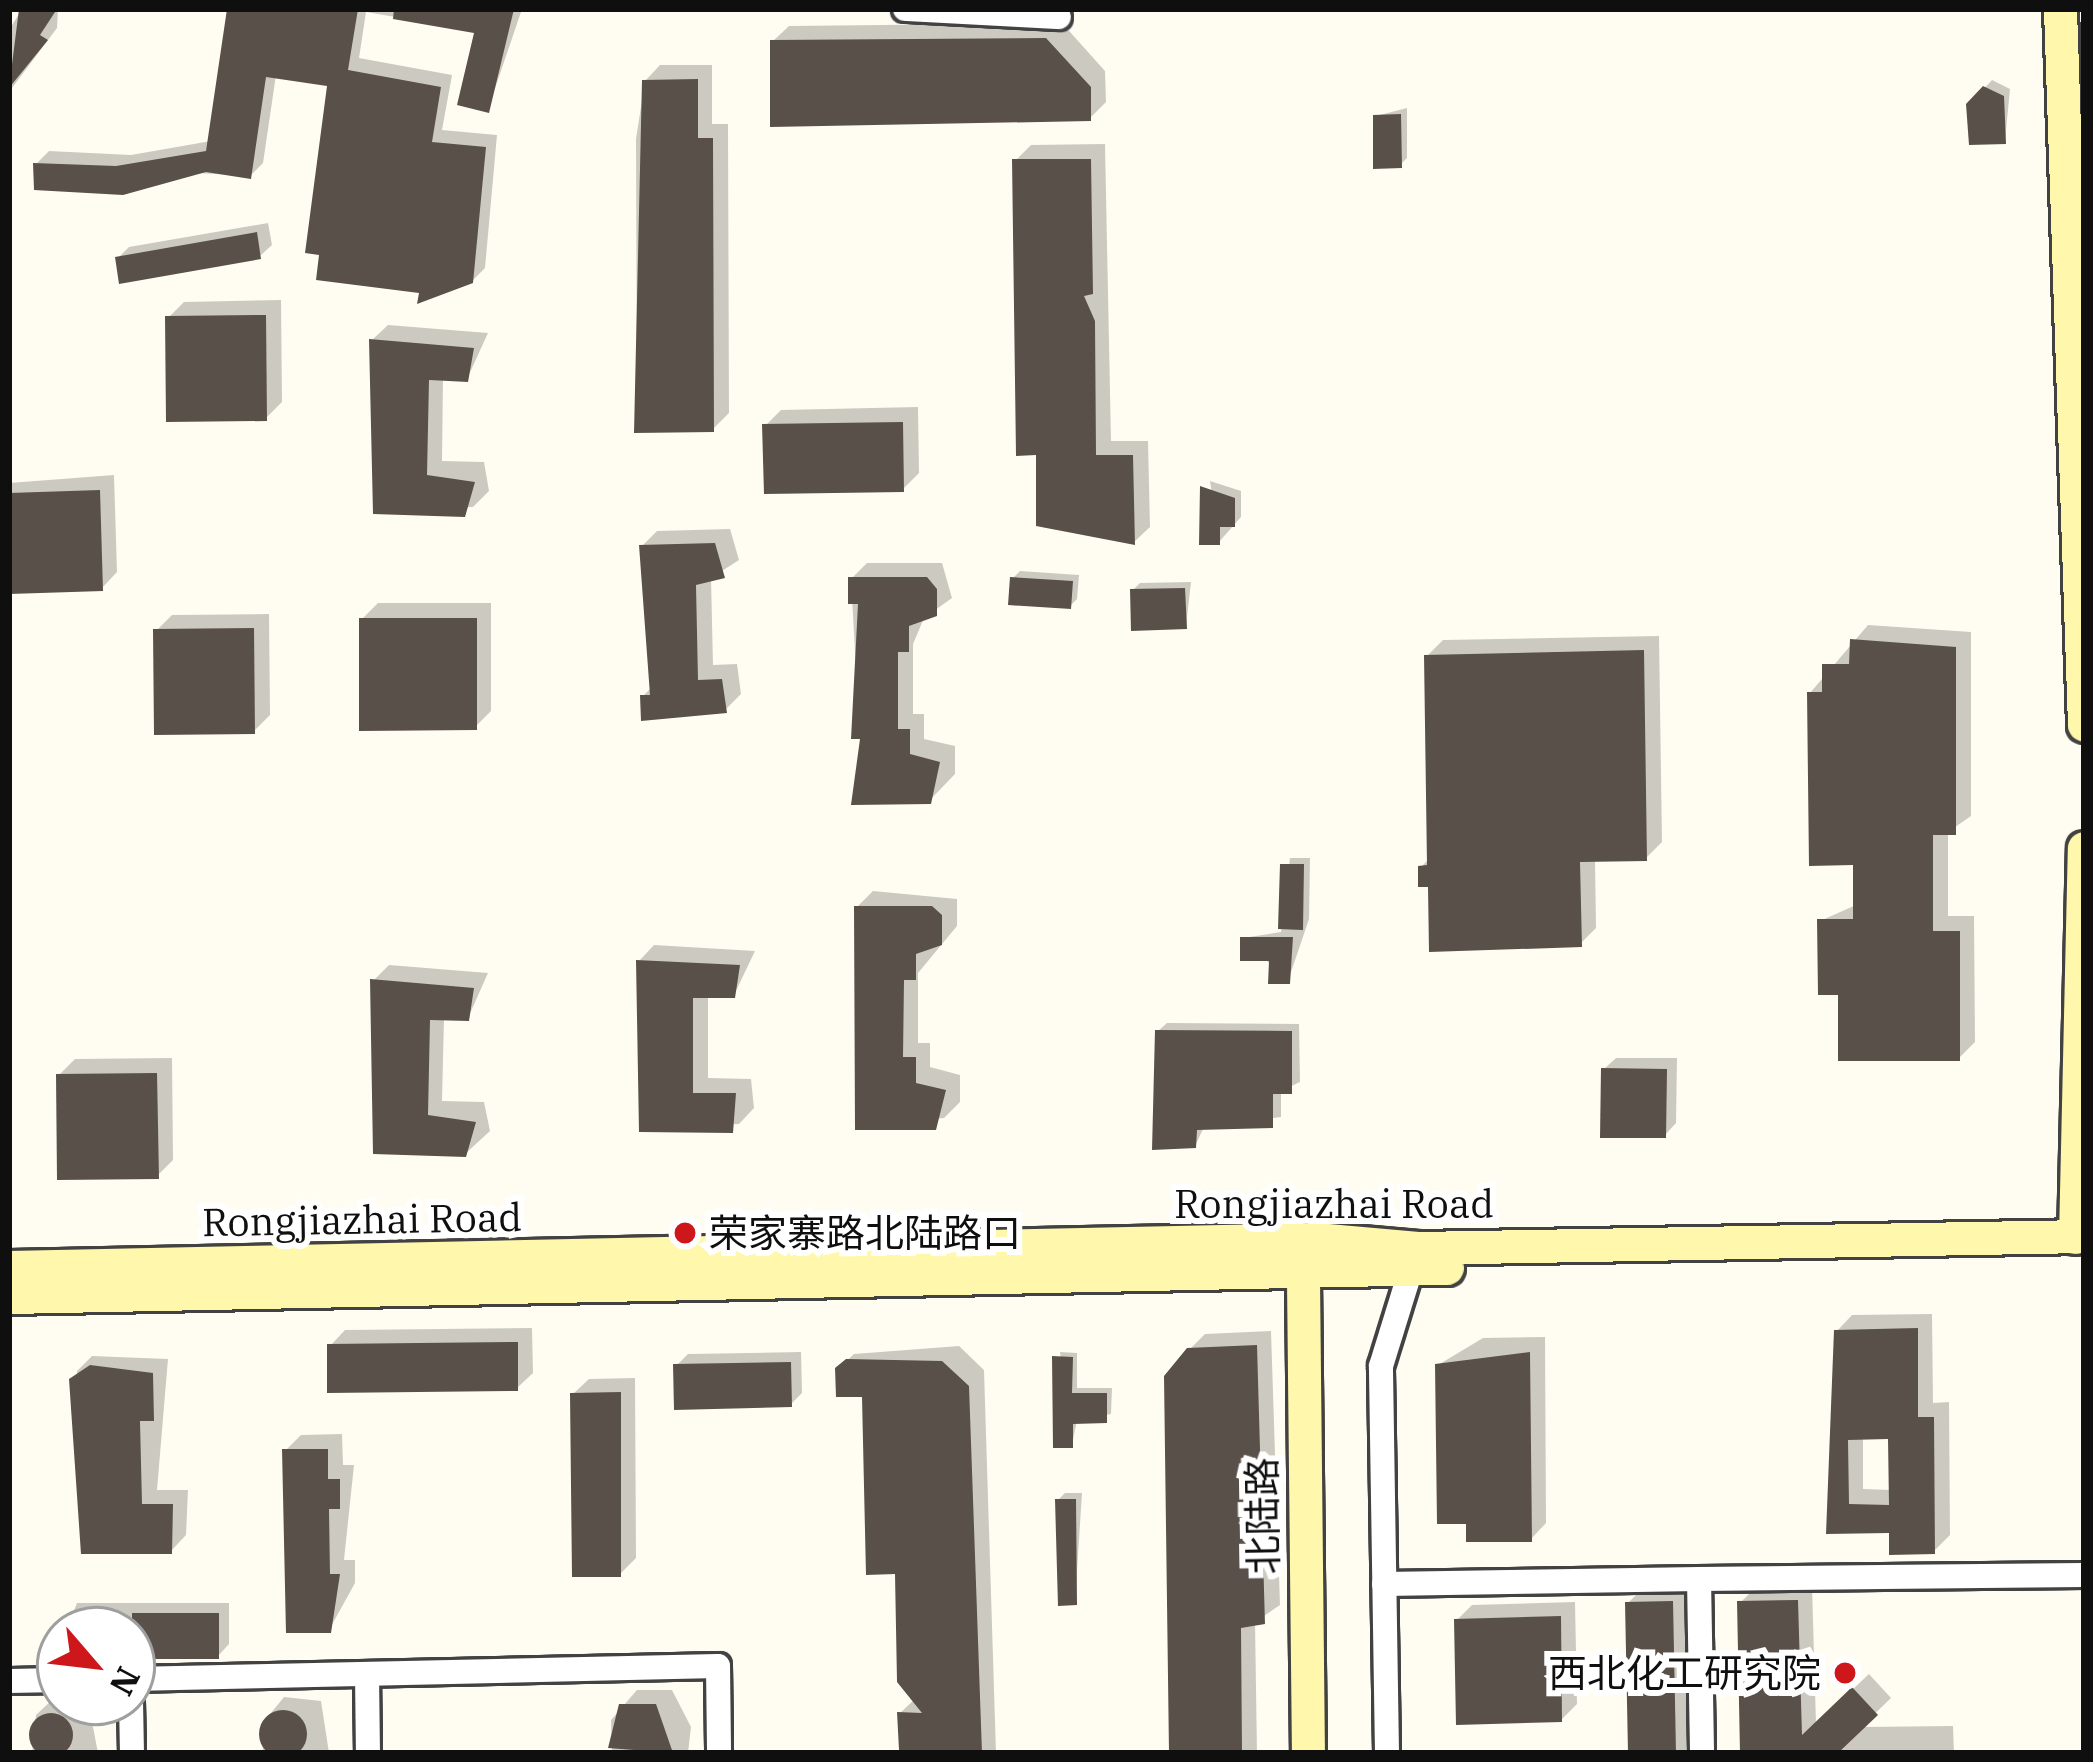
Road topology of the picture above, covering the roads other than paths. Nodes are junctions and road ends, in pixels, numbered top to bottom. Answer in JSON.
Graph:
{"nodes":[{"id":1,"x":905,"y":9,"type":"edge"},
{"id":2,"x":2060,"y":9,"type":"edge"},
{"id":3,"x":1059,"y":17,"type":"dead end"},
{"id":4,"x":2084,"y":725,"type":"edge"},
{"id":5,"x":2084,"y":848,"type":"edge"},
{"id":6,"x":2081,"y":1244,"type":"edge"},
{"id":7,"x":9,"y":1267,"type":"edge"},
{"id":8,"x":1411,"y":1269,"type":"junction"},
{"id":9,"x":1303,"y":1279,"type":"junction"},
{"id":10,"x":9,"y":1297,"type":"edge"},
{"id":11,"x":2084,"y":1575,"type":"edge"},
{"id":12,"x":1700,"y":1579,"type":"junction"},
{"id":13,"x":1384,"y":1584,"type":"junction"},
{"id":14,"x":368,"y":1674,"type":"junction"},
{"id":15,"x":156,"y":1678,"type":"edge"},
{"id":16,"x":368,"y":1753,"type":"edge"},
{"id":17,"x":719,"y":1753,"type":"edge"},
{"id":18,"x":1307,"y":1753,"type":"edge"},
{"id":19,"x":1387,"y":1753,"type":"edge"},
{"id":20,"x":1702,"y":1753,"type":"edge"}],
"edges":[{"from":1,"to":3,"type":"street"},
{"from":2,"to":4,"type":"street"},
{"from":5,"to":6,"type":"street"},
{"from":6,"to":7,"type":"street","name":"Rongjiazhai Road"},
{"from":6,"to":8,"type":"street","name":"Rongjiazhai Road"},
{"from":8,"to":9,"type":"street","name":"Rongjiazhai Road"},
{"from":8,"to":13,"type":"street"},
{"from":9,"to":10,"type":"street","name":"Rongjiazhai Road"},
{"from":9,"to":18,"type":"street","name":"北陆路"},
{"from":11,"to":12,"type":"street"},
{"from":12,"to":13,"type":"street"},
{"from":12,"to":20,"type":"street"},
{"from":13,"to":19,"type":"street"},
{"from":14,"to":15,"type":"street"},
{"from":14,"to":16,"type":"street"},
{"from":14,"to":17,"type":"street"}]}
